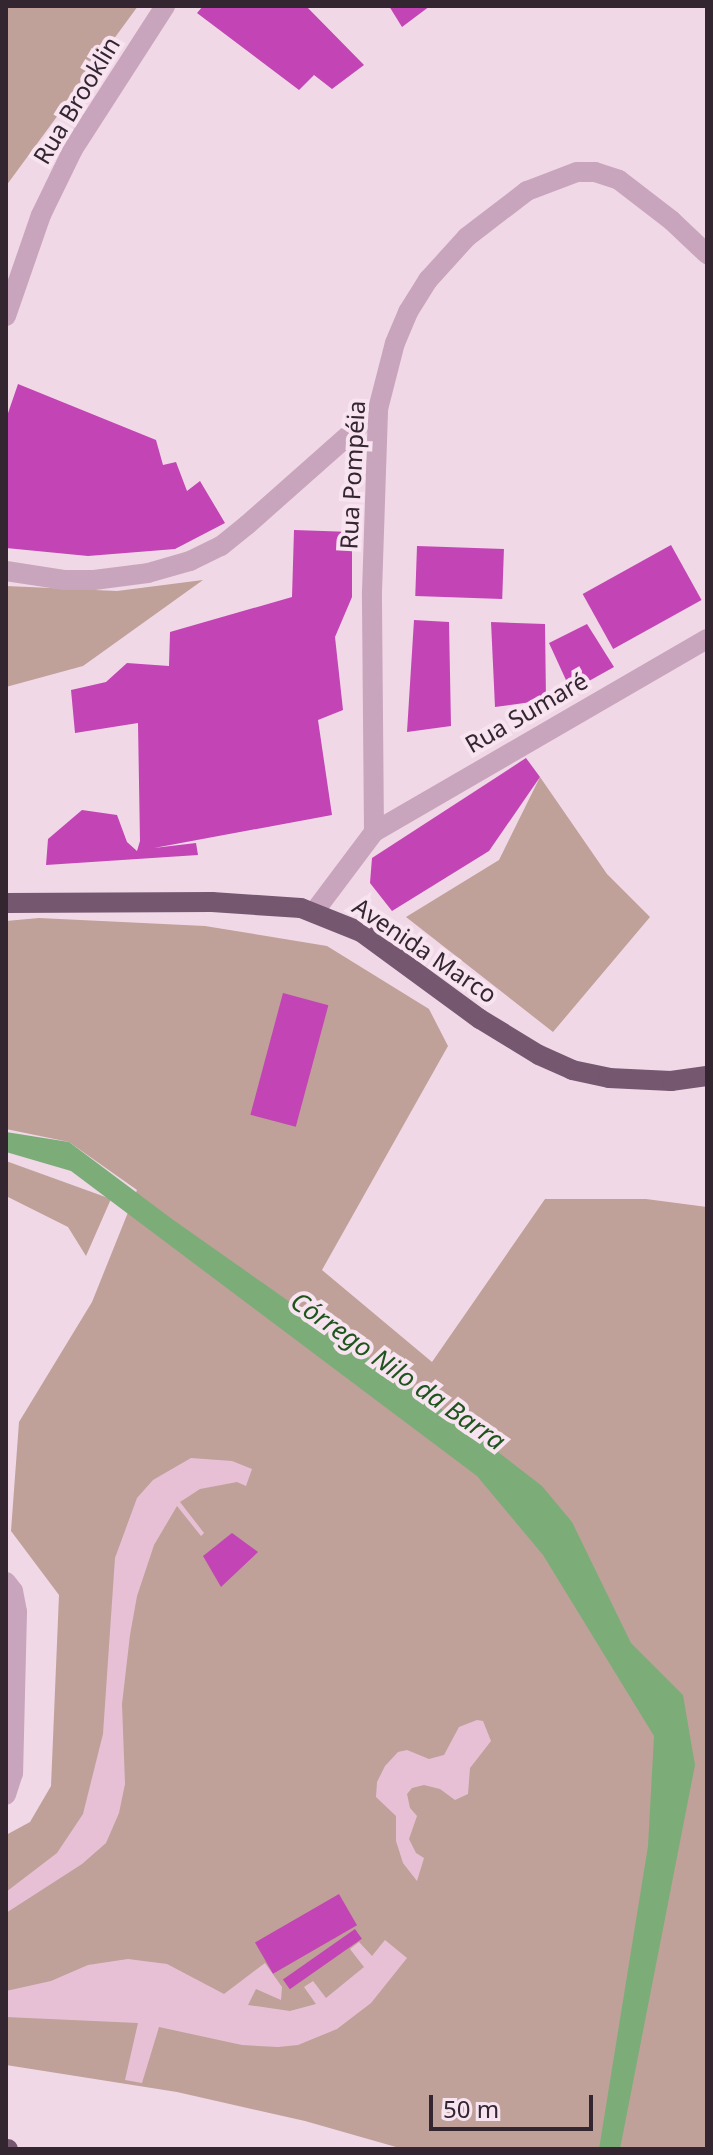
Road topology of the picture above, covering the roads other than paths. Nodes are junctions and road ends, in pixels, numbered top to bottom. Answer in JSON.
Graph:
{"nodes":[{"id":1,"x":165,"y":6,"type":"edge"},
{"id":2,"x":707,"y":254,"type":"edge"},
{"id":3,"x":6,"y":316,"type":"edge"},
{"id":4,"x":378,"y":409,"type":"junction"},
{"id":5,"x":6,"y":571,"type":"edge"},
{"id":6,"x":707,"y":639,"type":"edge"},
{"id":7,"x":374,"y":832,"type":"junction"},
{"id":8,"x":6,"y":903,"type":"edge"},
{"id":9,"x":314,"y":912,"type":"junction"},
{"id":10,"x":707,"y":1076,"type":"edge"},
{"id":11,"x":6,"y":1582,"type":"edge"},
{"id":12,"x":6,"y":1795,"type":"edge"}],
"edges":[{"from":1,"to":3,"type":"street","name":"Rua Brooklin"},
{"from":2,"to":4,"type":"street","name":"Rua Pompéia"},
{"from":4,"to":5,"type":"street"},
{"from":4,"to":7,"type":"street","name":"Rua Pompéia"},
{"from":6,"to":7,"type":"street","name":"Rua Sumaré"},
{"from":7,"to":9,"type":"street"},
{"from":8,"to":9,"type":"main road","name":"Avenida Marco"},
{"from":9,"to":10,"type":"main road","name":"Avenida Marco"},
{"from":11,"to":12,"type":"street"}]}
